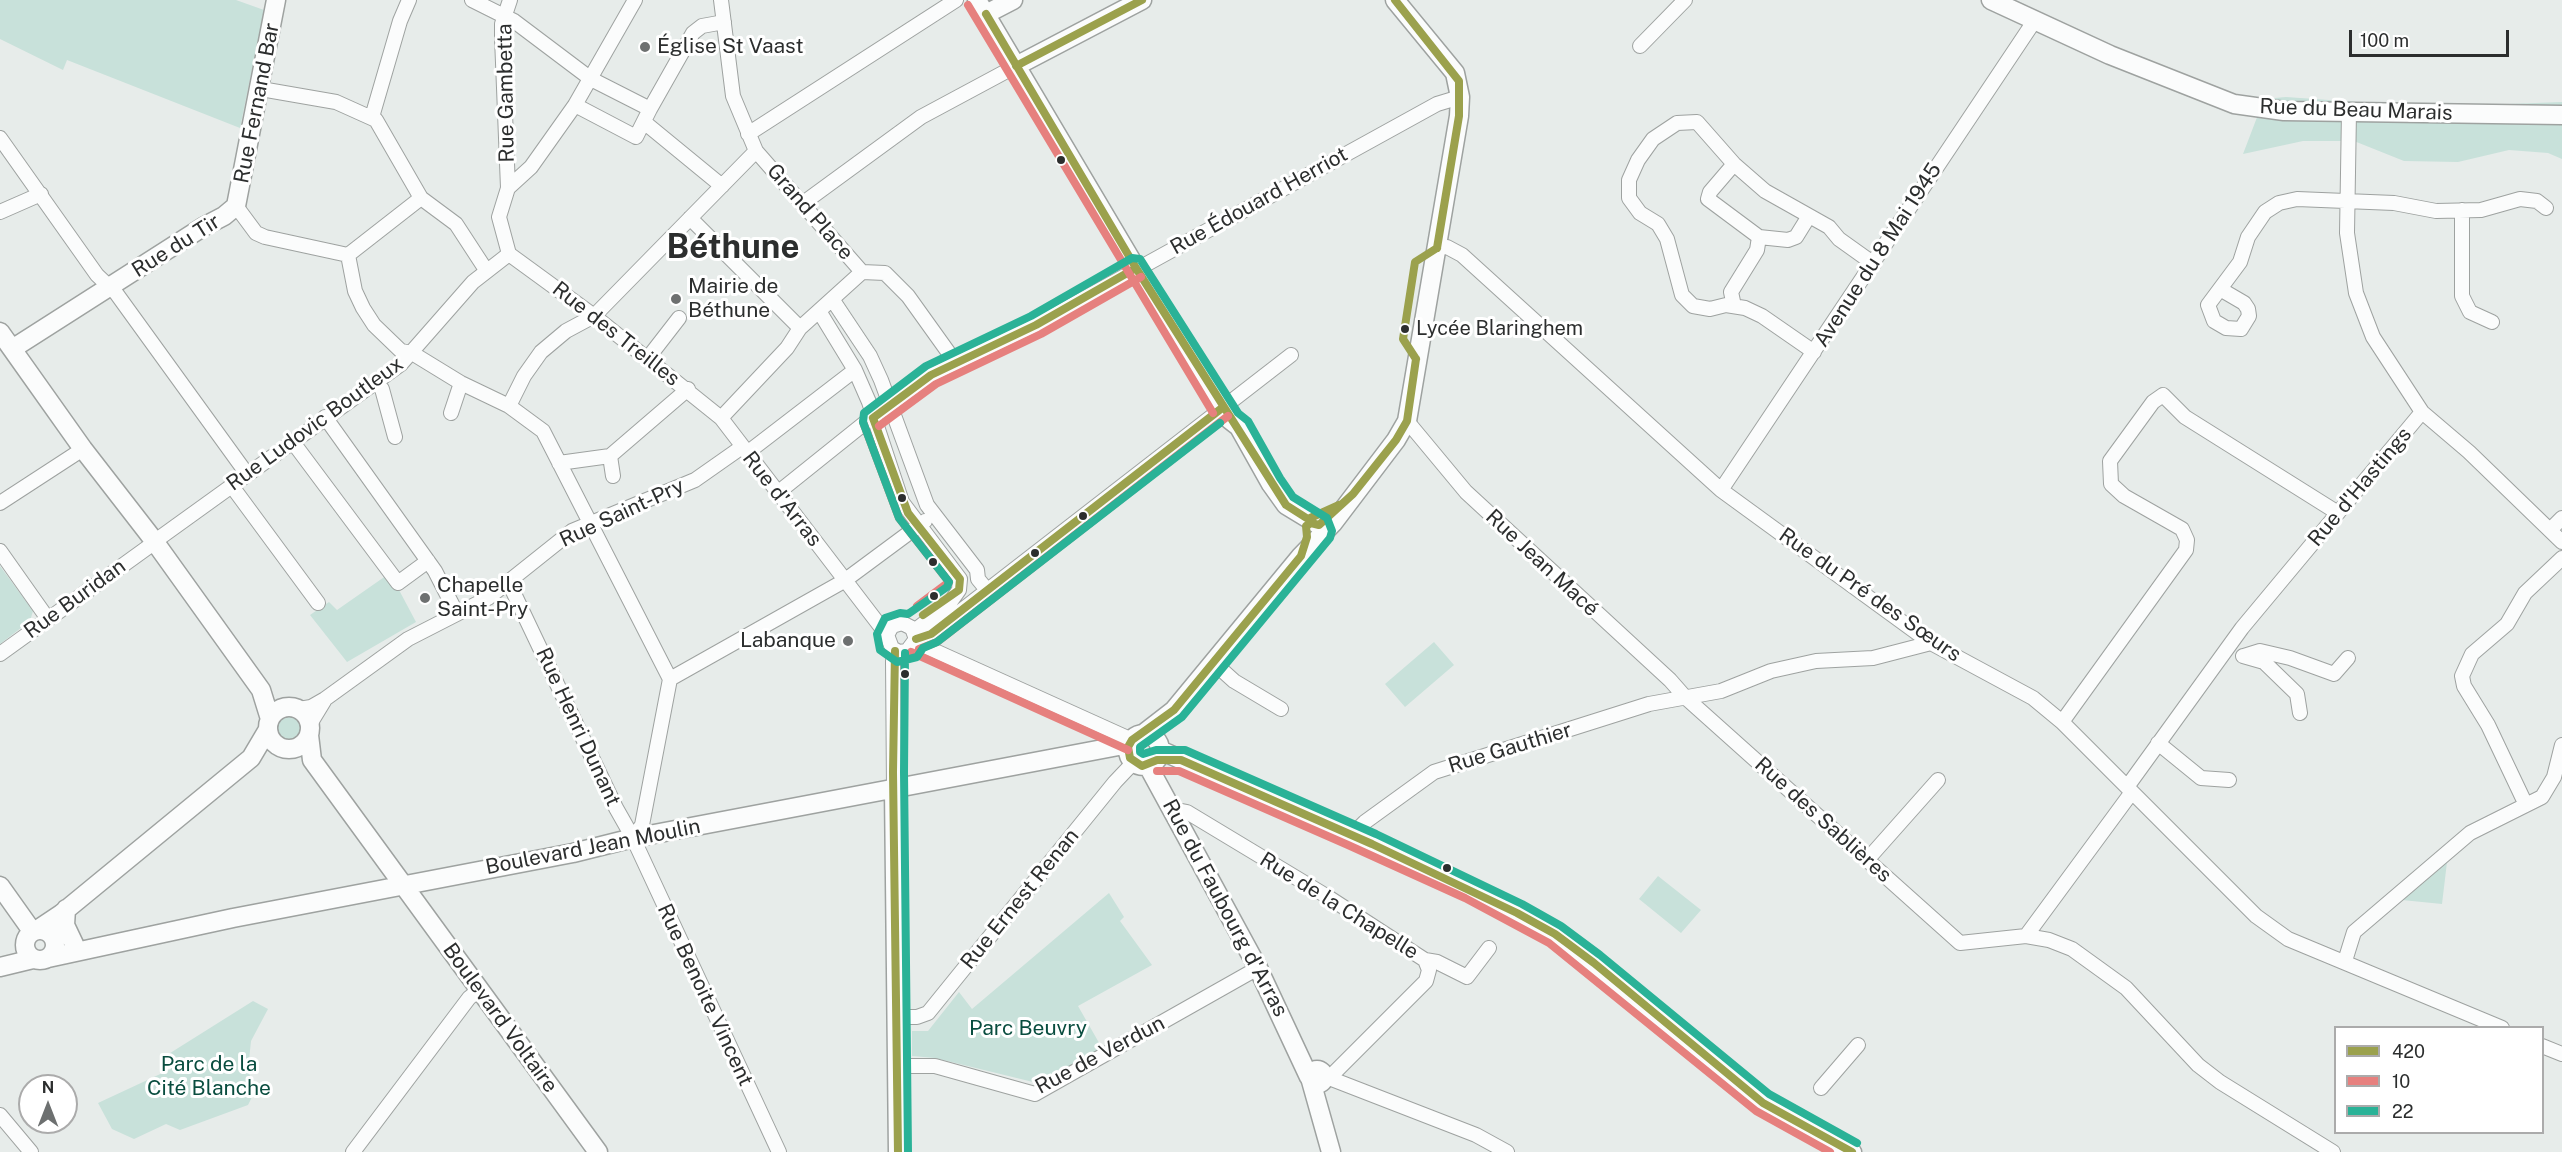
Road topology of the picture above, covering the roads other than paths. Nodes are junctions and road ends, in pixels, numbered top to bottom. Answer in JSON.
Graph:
{"nodes":[{"id":1,"x":276,"y":0,"type":"edge"},
{"id":2,"x":409,"y":0,"type":"edge"},
{"id":3,"x":472,"y":0,"type":"edge"},
{"id":4,"x":510,"y":0,"type":"edge"},
{"id":5,"x":635,"y":0,"type":"edge"},
{"id":6,"x":721,"y":0,"type":"edge"},
{"id":7,"x":956,"y":0,"type":"edge"},
{"id":8,"x":1013,"y":0,"type":"edge"},
{"id":9,"x":1142,"y":0,"type":"edge"},
{"id":10,"x":1395,"y":0,"type":"edge"},
{"id":11,"x":1685,"y":0,"type":"edge"},
{"id":12,"x":1991,"y":0,"type":"edge"},
{"id":13,"x":982,"y":7,"type":"edge"},
{"id":14,"x":504,"y":15,"type":"junction"},
{"id":15,"x":2035,"y":20,"type":"junction"},
{"id":16,"x":724,"y":22,"type":"junction"},
{"id":17,"x":1640,"y":46,"type":"dead end"},
{"id":18,"x":1016,"y":66,"type":"junction"},
{"id":19,"x":591,"y":79,"type":"junction"},
{"id":20,"x":261,"y":89,"type":"junction"},
{"id":21,"x":1460,"y":97,"type":"junction"},
{"id":22,"x":575,"y":105,"type":"junction"},
{"id":23,"x":2349,"y":112,"type":"junction"},
{"id":24,"x":2562,"y":115,"type":"edge"},
{"id":25,"x":647,"y":116,"type":"junction"},
{"id":26,"x":372,"y":117,"type":"junction"},
{"id":27,"x":748,"y":134,"type":"junction"},
{"id":28,"x":0,"y":138,"type":"edge"},
{"id":29,"x":756,"y":151,"type":"junction"},
{"id":30,"x":1734,"y":164,"type":"junction"},
{"id":31,"x":722,"y":186,"type":"junction"},
{"id":32,"x":508,"y":188,"type":"junction"},
{"id":33,"x":41,"y":194,"type":"junction"},
{"id":34,"x":421,"y":198,"type":"junction"},
{"id":35,"x":2347,"y":201,"type":"junction"},
{"id":36,"x":802,"y":204,"type":"junction"},
{"id":37,"x":236,"y":206,"type":"junction"},
{"id":38,"x":2546,"y":208,"type":"dead end"},
{"id":39,"x":2462,"y":210,"type":"junction"},
{"id":40,"x":0,"y":212,"type":"edge"},
{"id":41,"x":1809,"y":216,"type":"junction"},
{"id":42,"x":690,"y":219,"type":"junction"},
{"id":43,"x":1759,"y":237,"type":"junction"},
{"id":44,"x":1437,"y":248,"type":"junction"},
{"id":45,"x":509,"y":254,"type":"junction"},
{"id":46,"x":348,"y":255,"type":"junction"},
{"id":47,"x":1874,"y":264,"type":"junction"},
{"id":48,"x":1136,"y":268,"type":"junction"},
{"id":49,"x":486,"y":270,"type":"junction"},
{"id":50,"x":862,"y":272,"type":"junction"},
{"id":51,"x":110,"y":287,"type":"junction"},
{"id":52,"x":2220,"y":289,"type":"dead end"},
{"id":53,"x":832,"y":299,"type":"junction"},
{"id":54,"x":1734,"y":306,"type":"junction"},
{"id":55,"x":819,"y":311,"type":"junction"},
{"id":56,"x":594,"y":316,"type":"junction"},
{"id":57,"x":679,"y":318,"type":"dead end"},
{"id":58,"x":2492,"y":322,"type":"dead end"},
{"id":59,"x":800,"y":328,"type":"junction"},
{"id":60,"x":0,"y":332,"type":"edge"},
{"id":61,"x":1814,"y":352,"type":"junction"},
{"id":62,"x":6,"y":353,"type":"edge"},
{"id":63,"x":412,"y":353,"type":"junction"},
{"id":64,"x":1291,"y":355,"type":"dead end"},
{"id":65,"x":648,"y":358,"type":"junction"},
{"id":66,"x":956,"y":363,"type":"junction"},
{"id":67,"x":855,"y":370,"type":"junction"},
{"id":68,"x":376,"y":383,"type":"junction"},
{"id":69,"x":461,"y":383,"type":"junction"},
{"id":70,"x":688,"y":389,"type":"junction"},
{"id":71,"x":509,"y":405,"type":"junction"},
{"id":72,"x":890,"y":406,"type":"junction"},
{"id":73,"x":2422,"y":412,"type":"junction"},
{"id":74,"x":451,"y":413,"type":"dead end"},
{"id":75,"x":1226,"y":414,"type":"junction"},
{"id":76,"x":325,"y":417,"type":"junction"},
{"id":77,"x":721,"y":418,"type":"junction"},
{"id":78,"x":873,"y":418,"type":"junction"},
{"id":79,"x":1407,"y":421,"type":"junction"},
{"id":80,"x":395,"y":437,"type":"dead end"},
{"id":81,"x":292,"y":441,"type":"junction"},
{"id":82,"x":83,"y":448,"type":"junction"},
{"id":83,"x":744,"y":450,"type":"junction"},
{"id":84,"x":610,"y":456,"type":"junction"},
{"id":85,"x":559,"y":463,"type":"junction"},
{"id":86,"x":247,"y":474,"type":"junction"},
{"id":87,"x":613,"y":476,"type":"dead end"},
{"id":88,"x":917,"y":483,"type":"junction"},
{"id":89,"x":231,"y":485,"type":"junction"},
{"id":90,"x":897,"y":489,"type":"junction"},
{"id":91,"x":1721,"y":490,"type":"junction"},
{"id":92,"x":780,"y":491,"type":"junction"},
{"id":93,"x":0,"y":503,"type":"edge"},
{"id":94,"x":2338,"y":513,"type":"junction"},
{"id":95,"x":934,"y":514,"type":"junction"},
{"id":96,"x":2562,"y":518,"type":"edge"},
{"id":97,"x":590,"y":523,"type":"junction"},
{"id":98,"x":918,"y":526,"type":"junction"},
{"id":99,"x":2551,"y":529,"type":"junction"},
{"id":100,"x":1313,"y":530,"type":"junction"},
{"id":101,"x":154,"y":542,"type":"junction"},
{"id":102,"x":2562,"y":542,"type":"edge"},
{"id":103,"x":0,"y":551,"type":"edge"},
{"id":104,"x":2562,"y":558,"type":"edge"},
{"id":105,"x":428,"y":561,"type":"junction"},
{"id":106,"x":844,"y":581,"type":"junction"},
{"id":107,"x":509,"y":583,"type":"junction"},
{"id":108,"x":987,"y":590,"type":"junction"},
{"id":109,"x":318,"y":603,"type":"dead end"},
{"id":110,"x":457,"y":614,"type":"junction"},
{"id":111,"x":48,"y":619,"type":"junction"},
{"id":112,"x":887,"y":635,"type":"junction"},
{"id":113,"x":914,"y":635,"type":"junction"},
{"id":114,"x":1931,"y":643,"type":"junction"},
{"id":115,"x":896,"y":651,"type":"junction"},
{"id":116,"x":0,"y":654,"type":"edge"},
{"id":117,"x":2221,"y":655,"type":"junction"},
{"id":118,"x":2244,"y":656,"type":"junction"},
{"id":119,"x":2348,"y":658,"type":"dead end"},
{"id":120,"x":1213,"y":662,"type":"junction"},
{"id":121,"x":670,"y":679,"type":"junction"},
{"id":122,"x":261,"y":690,"type":"junction"},
{"id":123,"x":1685,"y":697,"type":"junction"},
{"id":124,"x":1281,"y":709,"type":"dead end"},
{"id":125,"x":2300,"y":713,"type":"dead end"},
{"id":126,"x":302,"y":719,"type":"junction"},
{"id":127,"x":2062,"y":722,"type":"junction"},
{"id":128,"x":268,"y":725,"type":"junction"},
{"id":129,"x":2158,"y":743,"type":"junction"},
{"id":130,"x":2562,"y":745,"type":"edge"},
{"id":131,"x":287,"y":748,"type":"junction"},
{"id":132,"x":1146,"y":755,"type":"junction"},
{"id":133,"x":251,"y":758,"type":"junction"},
{"id":134,"x":312,"y":760,"type":"junction"},
{"id":135,"x":1938,"y":780,"type":"dead end"},
{"id":136,"x":2229,"y":780,"type":"dead end"},
{"id":137,"x":2556,"y":788,"type":"edge"},
{"id":138,"x":894,"y":789,"type":"junction"},
{"id":139,"x":2130,"y":790,"type":"junction"},
{"id":140,"x":2526,"y":805,"type":"junction"},
{"id":141,"x":1172,"y":809,"type":"junction"},
{"id":142,"x":1352,"y":835,"type":"junction"},
{"id":143,"x":633,"y":838,"type":"junction"},
{"id":144,"x":1867,"y":860,"type":"junction"},
{"id":145,"x":403,"y":885,"type":"junction"},
{"id":146,"x":0,"y":886,"type":"edge"},
{"id":147,"x":64,"y":912,"type":"junction"},
{"id":148,"x":2026,"y":936,"type":"junction"},
{"id":149,"x":40,"y":943,"type":"junction"},
{"id":150,"x":80,"y":946,"type":"junction"},
{"id":151,"x":1489,"y":948,"type":"dead end"},
{"id":152,"x":0,"y":958,"type":"edge"},
{"id":153,"x":1425,"y":960,"type":"junction"},
{"id":154,"x":2345,"y":960,"type":"junction"},
{"id":155,"x":0,"y":967,"type":"edge"},
{"id":156,"x":1258,"y":968,"type":"junction"},
{"id":157,"x":479,"y":990,"type":"junction"},
{"id":158,"x":897,"y":1017,"type":"junction"},
{"id":159,"x":2497,"y":1026,"type":"edge"},
{"id":160,"x":1858,"y":1045,"type":"dead end"},
{"id":161,"x":2544,"y":1047,"type":"edge"},
{"id":162,"x":2562,"y":1054,"type":"edge"},
{"id":163,"x":897,"y":1066,"type":"junction"},
{"id":164,"x":1318,"y":1077,"type":"junction"},
{"id":165,"x":1821,"y":1088,"type":"dead end"},
{"id":166,"x":0,"y":1115,"type":"edge"},
{"id":167,"x":1843,"y":1150,"type":"edge"},
{"id":168,"x":31,"y":1152,"type":"edge"},
{"id":169,"x":353,"y":1152,"type":"edge"},
{"id":170,"x":598,"y":1152,"type":"edge"},
{"id":171,"x":779,"y":1152,"type":"edge"},
{"id":172,"x":898,"y":1152,"type":"edge"},
{"id":173,"x":1331,"y":1152,"type":"edge"},
{"id":174,"x":1507,"y":1152,"type":"edge"},
{"id":175,"x":2333,"y":1152,"type":"edge"}],
"edges":[{"from":1,"to":20,"type":"main road","name":"Rue Fernand Bar"},
{"from":2,"to":26,"type":"street"},
{"from":3,"to":14,"type":"street"},
{"from":4,"to":14,"type":"street","name":"Rue Gambetta"},
{"from":5,"to":19,"type":"street"},
{"from":6,"to":16,"type":"street"},
{"from":7,"to":27,"type":"street"},
{"from":8,"to":13,"type":"main road"},
{"from":9,"to":18,"type":"main road"},
{"from":10,"to":21,"type":"main road"},
{"from":11,"to":17,"type":"street"},
{"from":12,"to":15,"type":"main road","name":"Rue du Beau Marais"},
{"from":13,"to":18,"type":"main road"},
{"from":14,"to":19,"type":"street"},
{"from":14,"to":32,"type":"street","name":"Rue Gambetta"},
{"from":15,"to":23,"type":"main road","name":"Rue du Beau Marais"},
{"from":15,"to":47,"type":"street","name":"Avenue du 8 Mai 1945"},
{"from":16,"to":25,"type":"street"},
{"from":16,"to":27,"type":"street"},
{"from":18,"to":36,"type":"street"},
{"from":18,"to":48,"type":"main road"},
{"from":19,"to":22,"type":"street"},
{"from":19,"to":25,"type":"street"},
{"from":20,"to":26,"type":"street"},
{"from":20,"to":37,"type":"main road","name":"Rue Fernand Bar"},
{"from":21,"to":44,"type":"main road"},
{"from":21,"to":48,"type":"street","name":"Rue Édouard Herriot"},
{"from":22,"to":25,"type":"street"},
{"from":22,"to":32,"type":"street"},
{"from":23,"to":24,"type":"main road","name":"Rue du Beau Marais"},
{"from":23,"to":35,"type":"street","name":"Rue d'Hastings"},
{"from":25,"to":31,"type":"street"},
{"from":26,"to":34,"type":"street"},
{"from":27,"to":29,"type":"street"},
{"from":28,"to":33,"type":"street"},
{"from":29,"to":31,"type":"street","name":"Grand Place"},
{"from":29,"to":36,"type":"street","name":"Grand Place"},
{"from":30,"to":41,"type":"street"},
{"from":30,"to":43,"type":"street"},
{"from":30,"to":54,"type":"street"},
{"from":31,"to":42,"type":"street","name":"Grand Place"},
{"from":32,"to":45,"type":"street"},
{"from":33,"to":40,"type":"street"},
{"from":33,"to":51,"type":"street"},
{"from":34,"to":46,"type":"street"},
{"from":34,"to":49,"type":"street"},
{"from":35,"to":39,"type":"street"},
{"from":35,"to":52,"type":"street"},
{"from":35,"to":73,"type":"street","name":"Rue d'Hastings"},
{"from":36,"to":50,"type":"street","name":"Grand Place"},
{"from":37,"to":46,"type":"street","name":"Rue du Tir"},
{"from":37,"to":51,"type":"main road","name":"Rue du Tir"},
{"from":38,"to":39,"type":"street"},
{"from":39,"to":58,"type":"street"},
{"from":41,"to":43,"type":"street"},
{"from":41,"to":47,"type":"street"},
{"from":42,"to":56,"type":"street","name":"Grand Place"},
{"from":42,"to":59,"type":"street"},
{"from":43,"to":54,"type":"street"},
{"from":44,"to":79,"type":"main road"},
{"from":44,"to":91,"type":"street","name":"Rue du Pré des Sœurs"},
{"from":45,"to":49,"type":"street","name":"Rue Ludovic Boutleux"},
{"from":45,"to":56,"type":"street","name":"Rue des Treilles"},
{"from":46,"to":63,"type":"street"},
{"from":47,"to":61,"type":"street","name":"Avenue du 8 Mai 1945"},
{"from":48,"to":66,"type":"street","name":"Rue Édouard Herriot"},
{"from":48,"to":75,"type":"main road"},
{"from":49,"to":63,"type":"street","name":"Rue Ludovic Boutleux"},
{"from":50,"to":53,"type":"street","name":"Grand Place"},
{"from":50,"to":66,"type":"street"},
{"from":51,"to":62,"type":"main road","name":"Rue du Tir"},
{"from":51,"to":86,"type":"street"},
{"from":53,"to":55,"type":"street","name":"Grand Place"},
{"from":53,"to":72,"type":"street"},
{"from":54,"to":61,"type":"street"},
{"from":55,"to":59,"type":"street","name":"Grand Place"},
{"from":55,"to":67,"type":"street"},
{"from":56,"to":65,"type":"street","name":"Rue des Treilles"},
{"from":56,"to":71,"type":"street","name":"Grand Place"},
{"from":57,"to":65,"type":"street"},
{"from":59,"to":77,"type":"street","name":"Grand Place"},
{"from":60,"to":62,"type":"main road"},
{"from":61,"to":91,"type":"street","name":"Avenue du 8 Mai 1945"},
{"from":62,"to":82,"type":"main road"},
{"from":63,"to":68,"type":"street","name":"Rue Ludovic Boutleux"},
{"from":63,"to":69,"type":"street"},
{"from":64,"to":75,"type":"street"},
{"from":65,"to":70,"type":"street","name":"Rue des Treilles"},
{"from":66,"to":72,"type":"street","name":"Rue Édouard Herriot"},
{"from":67,"to":78,"type":"street"},
{"from":67,"to":83,"type":"street","name":"Rue Saint-Pry"},
{"from":68,"to":76,"type":"street","name":"Rue Ludovic Boutleux"},
{"from":68,"to":80,"type":"street"},
{"from":69,"to":71,"type":"street"},
{"from":69,"to":74,"type":"street"},
{"from":70,"to":77,"type":"street","name":"Rue des Treilles"},
{"from":70,"to":84,"type":"street"},
{"from":71,"to":85,"type":"street"},
{"from":72,"to":78,"type":"street","name":"Rue Édouard Herriot"},
{"from":72,"to":88,"type":"street"},
{"from":73,"to":94,"type":"street","name":"Rue d'Hastings"},
{"from":73,"to":99,"type":"street"},
{"from":75,"to":100,"type":"main road"},
{"from":75,"to":108,"type":"street"},
{"from":76,"to":81,"type":"street","name":"Rue Ludovic Boutleux"},
{"from":76,"to":105,"type":"street"},
{"from":77,"to":83,"type":"street","name":"Rue d'Arras"},
{"from":78,"to":90,"type":"street"},
{"from":78,"to":92,"type":"street","name":"Rue Édouard Herriot"},
{"from":79,"to":100,"type":"main road"},
{"from":79,"to":123,"type":"street","name":"Rue Jean Macé"},
{"from":81,"to":86,"type":"street","name":"Rue Ludovic Boutleux"},
{"from":81,"to":105,"type":"street"},
{"from":82,"to":93,"type":"street"},
{"from":82,"to":101,"type":"main road"},
{"from":83,"to":92,"type":"street","name":"Rue d'Arras"},
{"from":83,"to":97,"type":"street","name":"Rue Saint-Pry"},
{"from":84,"to":85,"type":"street"},
{"from":84,"to":87,"type":"street"},
{"from":85,"to":97,"type":"street"},
{"from":86,"to":89,"type":"street","name":"Rue Ludovic Boutleux"},
{"from":88,"to":90,"type":"street"},
{"from":88,"to":95,"type":"street"},
{"from":89,"to":101,"type":"street","name":"Rue Ludovic Boutleux"},
{"from":89,"to":109,"type":"street"},
{"from":90,"to":98,"type":"street"},
{"from":91,"to":114,"type":"street","name":"Rue du Pré des Sœurs"},
{"from":92,"to":106,"type":"street","name":"Rue d'Arras"},
{"from":94,"to":117,"type":"street","name":"Rue d'Hastings"},
{"from":94,"to":127,"type":"street"},
{"from":95,"to":98,"type":"street"},
{"from":95,"to":108,"type":"street"},
{"from":96,"to":99,"type":"street"},
{"from":97,"to":107,"type":"street","name":"Rue Saint-Pry"},
{"from":97,"to":121,"type":"street"},
{"from":98,"to":106,"type":"street"},
{"from":98,"to":113,"type":"street"},
{"from":99,"to":102,"type":"street"},
{"from":100,"to":120,"type":"main road"},
{"from":101,"to":111,"type":"street","name":"Rue Buridan"},
{"from":101,"to":122,"type":"main road"},
{"from":103,"to":111,"type":"street"},
{"from":104,"to":140,"type":"street"},
{"from":105,"to":110,"type":"street"},
{"from":106,"to":112,"type":"street","name":"Rue d'Arras"},
{"from":106,"to":121,"type":"street"},
{"from":107,"to":110,"type":"street","name":"Rue Saint-Pry"},
{"from":107,"to":143,"type":"street","name":"Rue Henri Dunant"},
{"from":108,"to":113,"type":"street"},
{"from":110,"to":126,"type":"street","name":"Rue Saint-Pry"},
{"from":111,"to":116,"type":"street","name":"Rue Buridan"},
{"from":112,"to":113,"type":"street"},
{"from":112,"to":115,"type":"street"},
{"from":113,"to":115,"type":"street"},
{"from":113,"to":132,"type":"street"},
{"from":114,"to":123,"type":"street","name":"Rue Gauthier"},
{"from":114,"to":127,"type":"street","name":"Rue du Pré des Sœurs"},
{"from":115,"to":138,"type":"street"},
{"from":117,"to":118,"type":"street"},
{"from":117,"to":129,"type":"street","name":"Rue d'Hastings"},
{"from":118,"to":119,"type":"street"},
{"from":118,"to":125,"type":"street"},
{"from":120,"to":124,"type":"street"},
{"from":120,"to":132,"type":"main road"},
{"from":121,"to":143,"type":"street"},
{"from":122,"to":126,"type":"main road"},
{"from":122,"to":128,"type":"main road"},
{"from":123,"to":142,"type":"street","name":"Rue Gauthier"},
{"from":123,"to":144,"type":"street","name":"Rue des Sablières"},
{"from":126,"to":128,"type":"main road"},
{"from":126,"to":131,"type":"main road"},
{"from":126,"to":134,"type":"main road"},
{"from":127,"to":139,"type":"street","name":"Rue du Pré des Sœurs"},
{"from":128,"to":131,"type":"main road"},
{"from":128,"to":133,"type":"main road"},
{"from":129,"to":136,"type":"street"},
{"from":129,"to":139,"type":"street","name":"Rue d'Hastings"},
{"from":130,"to":137,"type":"street"},
{"from":131,"to":133,"type":"main road"},
{"from":131,"to":134,"type":"main road"},
{"from":132,"to":138,"type":"main road","name":"Boulevard Jean Moulin"},
{"from":132,"to":141,"type":"main road","name":"Rue du Faubourg d'Arras"},
{"from":132,"to":142,"type":"main road","name":"Boulevard Jean Moulin"},
{"from":132,"to":158,"type":"street","name":"Rue Ernest Renan"},
{"from":133,"to":147,"type":"main road"},
{"from":134,"to":145,"type":"main road","name":"Boulevard Voltaire"},
{"from":135,"to":144,"type":"street"},
{"from":137,"to":140,"type":"street"},
{"from":138,"to":143,"type":"main road","name":"Boulevard Jean Moulin"},
{"from":138,"to":158,"type":"main road"},
{"from":139,"to":148,"type":"street","name":"Rue d'Hastings"},
{"from":139,"to":154,"type":"street","name":"Rue du Pré des Sœurs"},
{"from":140,"to":154,"type":"street"},
{"from":141,"to":153,"type":"street","name":"Rue de la Chapelle"},
{"from":141,"to":156,"type":"main road","name":"Rue du Faubourg d'Arras"},
{"from":142,"to":167,"type":"main road"},
{"from":143,"to":145,"type":"main road","name":"Boulevard Jean Moulin"},
{"from":143,"to":171,"type":"street","name":"Rue Benoite Vincent"},
{"from":144,"to":148,"type":"street","name":"Rue des Sablières"},
{"from":145,"to":150,"type":"main road","name":"Boulevard Jean Moulin"},
{"from":145,"to":157,"type":"main road","name":"Boulevard Voltaire"},
{"from":146,"to":149,"type":"main road"},
{"from":147,"to":149,"type":"main road"},
{"from":147,"to":150,"type":"main road"},
{"from":148,"to":175,"type":"street"},
{"from":149,"to":150,"type":"main road","name":"Boulevard Jean Moulin"},
{"from":149,"to":152,"type":"main road"},
{"from":149,"to":155,"type":"main road"},
{"from":151,"to":153,"type":"street"},
{"from":153,"to":164,"type":"street","name":"Rue de la Chapelle"},
{"from":154,"to":159,"type":"street","name":"Rue du Pré des Sœurs"},
{"from":156,"to":163,"type":"street","name":"Rue de Verdun"},
{"from":156,"to":164,"type":"main road","name":"Rue du Faubourg d'Arras"},
{"from":157,"to":169,"type":"street"},
{"from":157,"to":170,"type":"main road","name":"Boulevard Voltaire"},
{"from":158,"to":163,"type":"main road"},
{"from":160,"to":165,"type":"street"},
{"from":161,"to":162,"type":"street"},
{"from":163,"to":172,"type":"main road"},
{"from":164,"to":173,"type":"main road"},
{"from":164,"to":174,"type":"street"},
{"from":166,"to":168,"type":"street"}]}
